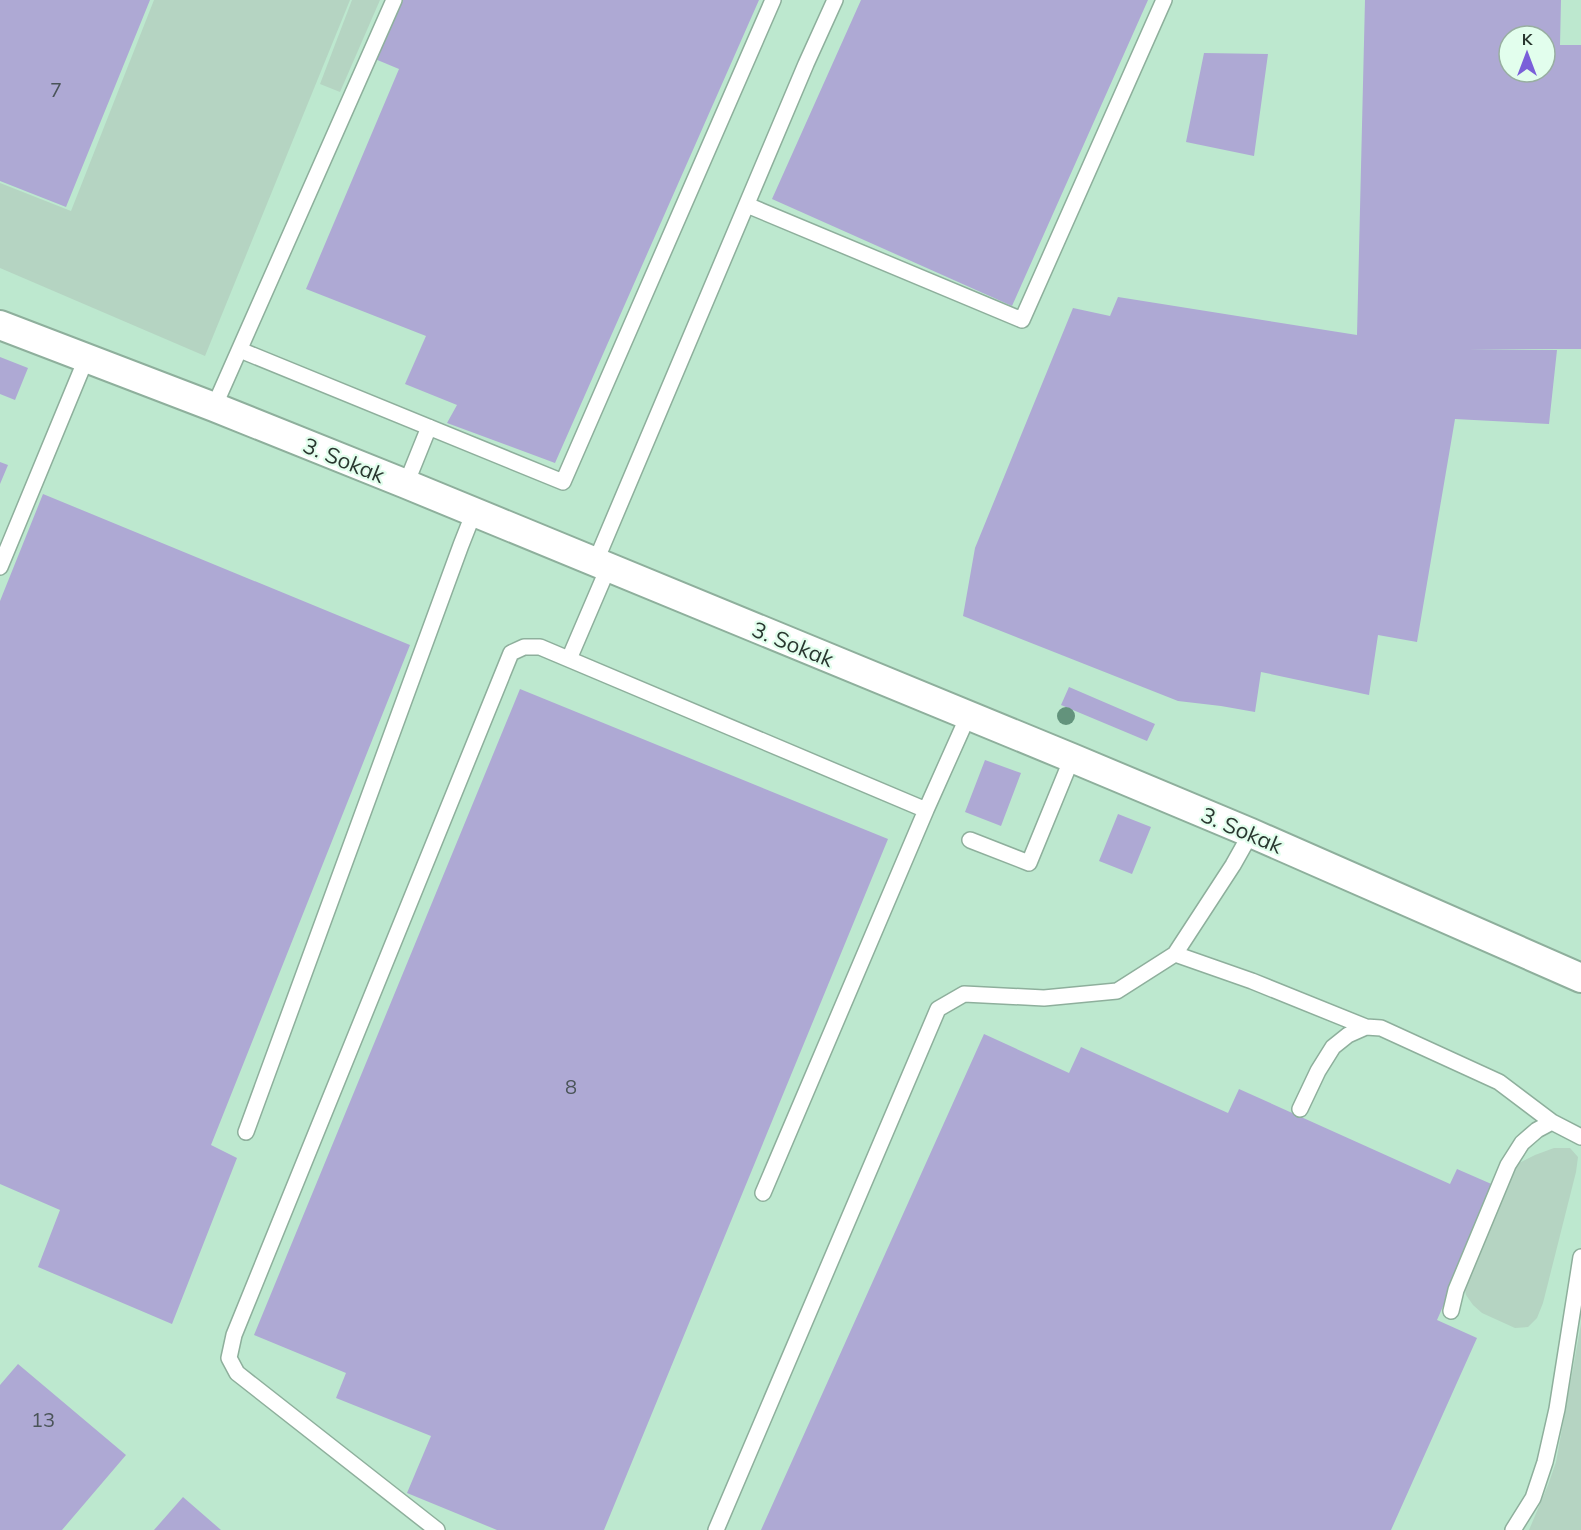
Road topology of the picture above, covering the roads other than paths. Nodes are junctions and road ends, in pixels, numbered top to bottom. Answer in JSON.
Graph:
{"nodes":[{"id":1,"x":394,"y":0,"type":"edge"},
{"id":2,"x":773,"y":0,"type":"edge"},
{"id":3,"x":835,"y":0,"type":"edge"},
{"id":4,"x":1164,"y":0,"type":"edge"},
{"id":5,"x":747,"y":205,"type":"junction"},
{"id":6,"x":0,"y":324,"type":"edge"},
{"id":7,"x":240,"y":350,"type":"junction"},
{"id":8,"x":86,"y":359,"type":"junction"},
{"id":9,"x":214,"y":408,"type":"junction"},
{"id":10,"x":429,"y":427,"type":"junction"},
{"id":11,"x":406,"y":484,"type":"junction"},
{"id":12,"x":474,"y":512,"type":"junction"},
{"id":13,"x":602,"y":565,"type":"junction"},
{"id":14,"x":0,"y":567,"type":"edge"},
{"id":15,"x":569,"y":659,"type":"junction"},
{"id":16,"x":968,"y":716,"type":"junction"},
{"id":17,"x":1072,"y":758,"type":"junction"},
{"id":18,"x":926,"y":810,"type":"junction"},
{"id":19,"x":1251,"y":833,"type":"junction"},
{"id":20,"x":970,"y":840,"type":"dead end"},
{"id":21,"x":1175,"y":954,"type":"junction"},
{"id":22,"x":1581,"y":978,"type":"edge"},
{"id":23,"x":1366,"y":1027,"type":"junction"},
{"id":24,"x":1300,"y":1109,"type":"dead end"},
{"id":25,"x":1552,"y":1122,"type":"junction"},
{"id":26,"x":246,"y":1132,"type":"dead end"},
{"id":27,"x":1581,"y":1137,"type":"edge"},
{"id":28,"x":763,"y":1193,"type":"dead end"},
{"id":29,"x":1581,"y":1257,"type":"edge"},
{"id":30,"x":1451,"y":1311,"type":"dead end"},
{"id":31,"x":437,"y":1530,"type":"edge"},
{"id":32,"x":716,"y":1530,"type":"edge"},
{"id":33,"x":1513,"y":1530,"type":"edge"}],
"edges":[{"from":1,"to":7,"type":"lane"},
{"from":2,"to":10,"type":"lane"},
{"from":3,"to":5,"type":"lane"},
{"from":4,"to":5,"type":"lane"},
{"from":5,"to":13,"type":"lane"},
{"from":6,"to":8,"type":"street","name":"3. Sokak"},
{"from":7,"to":9,"type":"lane"},
{"from":7,"to":10,"type":"lane"},
{"from":8,"to":9,"type":"street","name":"3. Sokak"},
{"from":8,"to":14,"type":"lane"},
{"from":9,"to":11,"type":"street","name":"3. Sokak"},
{"from":10,"to":11,"type":"lane"},
{"from":11,"to":12,"type":"street","name":"3. Sokak"},
{"from":12,"to":13,"type":"street","name":"3. Sokak"},
{"from":12,"to":26,"type":"lane"},
{"from":13,"to":15,"type":"lane"},
{"from":13,"to":16,"type":"street","name":"3. Sokak"},
{"from":15,"to":18,"type":"lane"},
{"from":15,"to":31,"type":"lane"},
{"from":16,"to":17,"type":"street","name":"3. Sokak"},
{"from":16,"to":18,"type":"lane"},
{"from":17,"to":19,"type":"street","name":"3. Sokak"},
{"from":17,"to":20,"type":"lane"},
{"from":18,"to":28,"type":"lane"},
{"from":19,"to":21,"type":"lane"},
{"from":19,"to":22,"type":"street","name":"3. Sokak"},
{"from":21,"to":23,"type":"lane"},
{"from":21,"to":32,"type":"lane"},
{"from":23,"to":24,"type":"lane"},
{"from":23,"to":25,"type":"lane"},
{"from":25,"to":27,"type":"lane"},
{"from":25,"to":30,"type":"lane"},
{"from":29,"to":33,"type":"lane"}]}
